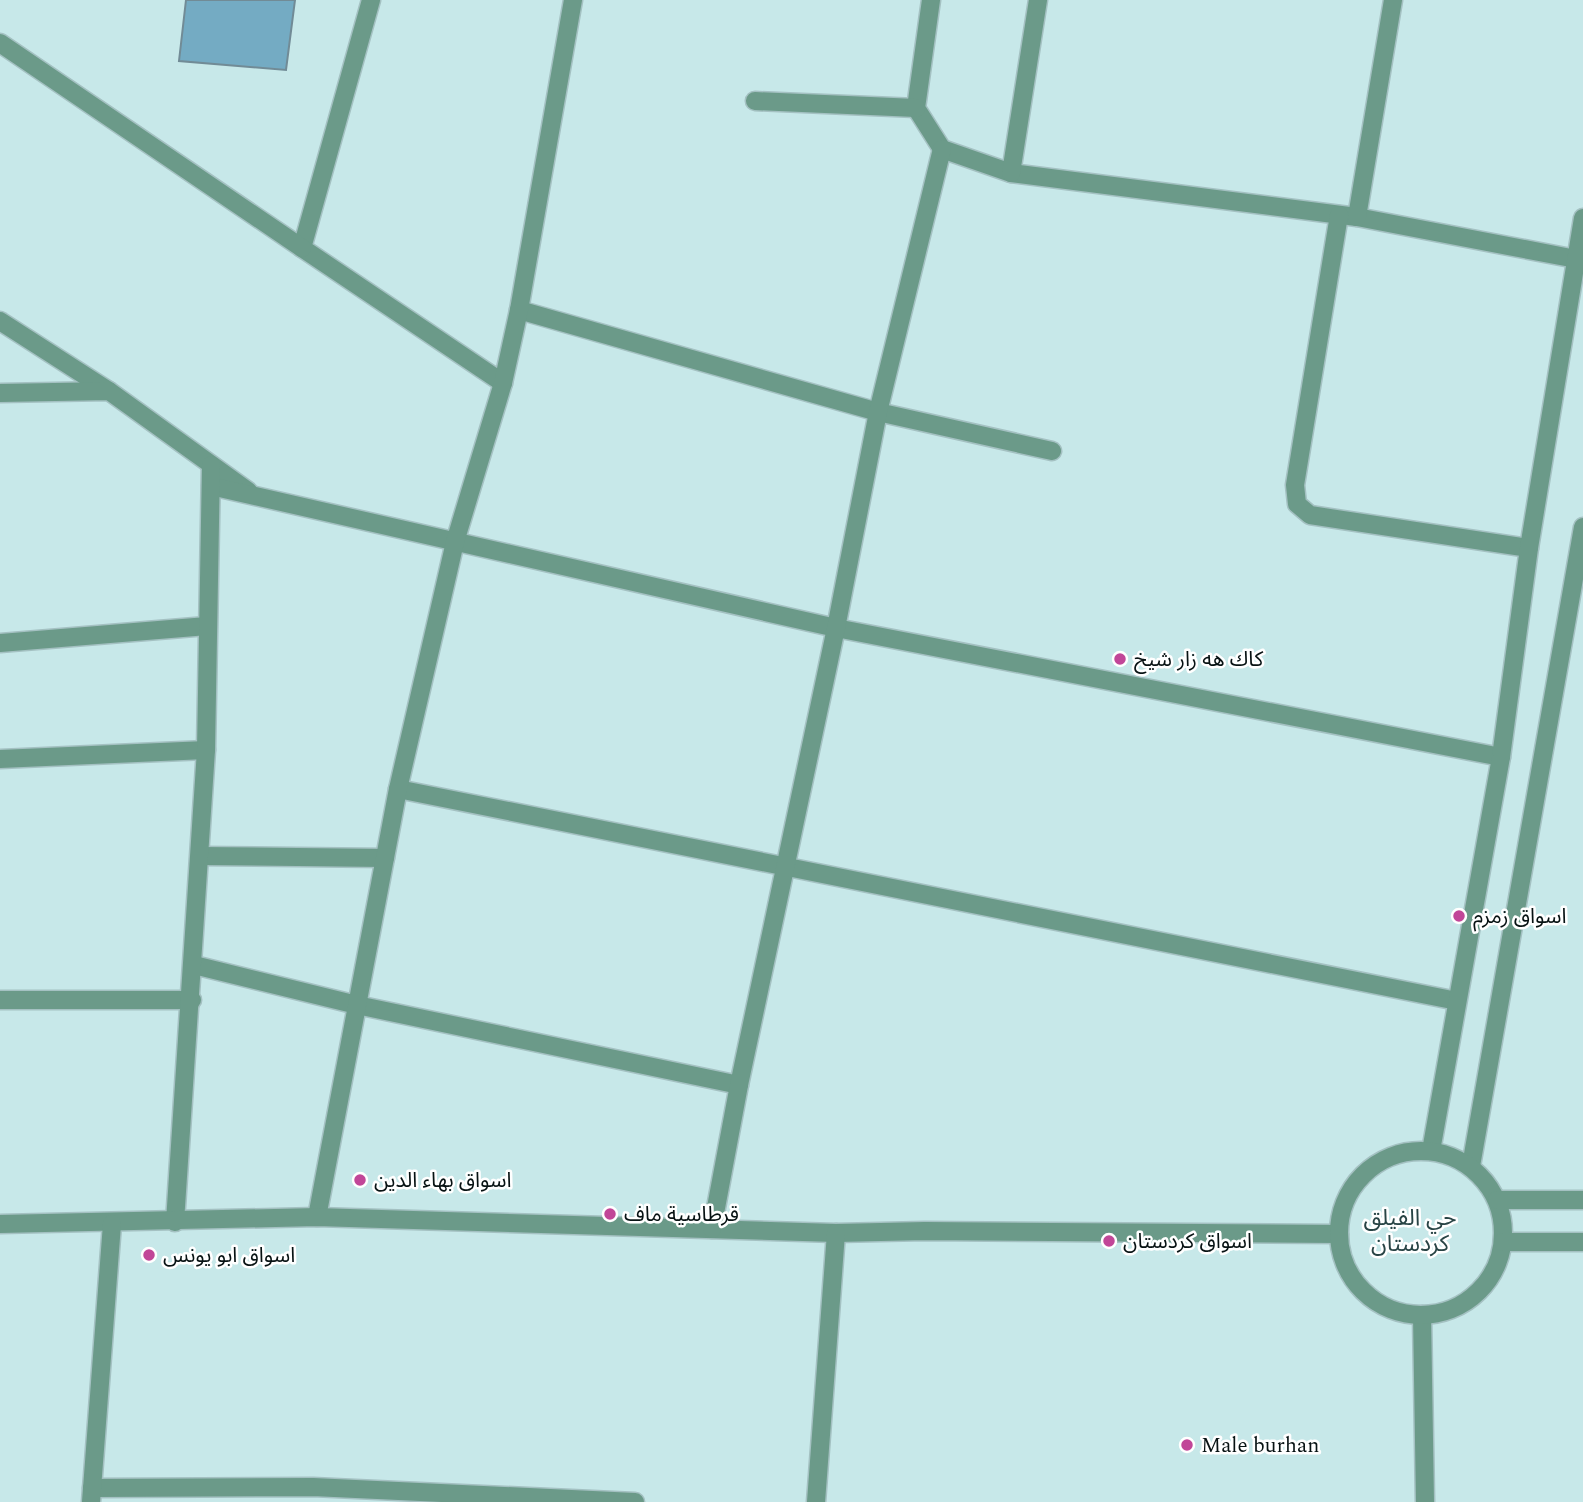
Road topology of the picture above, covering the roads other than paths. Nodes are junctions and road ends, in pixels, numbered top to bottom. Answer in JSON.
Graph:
{"nodes":[{"id":1,"x":573,"y":0,"type":"edge"},
{"id":2,"x":931,"y":0,"type":"edge"},
{"id":3,"x":1038,"y":0,"type":"edge"},
{"id":4,"x":1393,"y":0,"type":"edge"},
{"id":5,"x":368,"y":1,"type":"edge"},
{"id":6,"x":0,"y":43,"type":"edge"},
{"id":7,"x":755,"y":101,"type":"dead end"},
{"id":8,"x":916,"y":108,"type":"junction"},
{"id":9,"x":942,"y":149,"type":"junction"},
{"id":10,"x":1010,"y":173,"type":"junction"},
{"id":11,"x":1348,"y":216,"type":"junction"},
{"id":12,"x":1583,"y":218,"type":"edge"},
{"id":13,"x":302,"y":247,"type":"junction"},
{"id":14,"x":1576,"y":259,"type":"junction"},
{"id":15,"x":519,"y":310,"type":"junction"},
{"id":16,"x":0,"y":321,"type":"edge"},
{"id":17,"x":503,"y":383,"type":"junction"},
{"id":18,"x":109,"y":391,"type":"junction"},
{"id":19,"x":0,"y":393,"type":"edge"},
{"id":20,"x":877,"y":412,"type":"junction"},
{"id":21,"x":1052,"y":451,"type":"dead end"},
{"id":22,"x":211,"y":465,"type":"junction"},
{"id":23,"x":211,"y":486,"type":"junction"},
{"id":24,"x":256,"y":497,"type":"junction"},
{"id":25,"x":1583,"y":527,"type":"edge"},
{"id":26,"x":456,"y":542,"type":"junction"},
{"id":27,"x":1529,"y":548,"type":"junction"},
{"id":28,"x":207,"y":626,"type":"junction"},
{"id":29,"x":836,"y":628,"type":"junction"},
{"id":30,"x":0,"y":643,"type":"edge"},
{"id":31,"x":206,"y":750,"type":"junction"},
{"id":32,"x":1501,"y":757,"type":"junction"},
{"id":33,"x":0,"y":759,"type":"edge"},
{"id":34,"x":398,"y":789,"type":"junction"},
{"id":35,"x":200,"y":856,"type":"junction"},
{"id":36,"x":385,"y":858,"type":"junction"},
{"id":37,"x":785,"y":869,"type":"junction"},
{"id":38,"x":194,"y":965,"type":"junction"},
{"id":39,"x":0,"y":1000,"type":"edge"},
{"id":40,"x":192,"y":1000,"type":"junction"},
{"id":41,"x":1457,"y":1001,"type":"junction"},
{"id":42,"x":357,"y":1005,"type":"junction"},
{"id":43,"x":739,"y":1085,"type":"junction"},
{"id":44,"x":1432,"y":1151,"type":"junction"},
{"id":45,"x":1471,"y":1166,"type":"junction"},
{"id":46,"x":1497,"y":1200,"type":"junction"},
{"id":47,"x":1583,"y":1200,"type":"edge"},
{"id":48,"x":317,"y":1217,"type":"junction"},
{"id":49,"x":175,"y":1222,"type":"junction"},
{"id":50,"x":0,"y":1224,"type":"edge"},
{"id":51,"x":112,"y":1224,"type":"junction"},
{"id":52,"x":712,"y":1229,"type":"junction"},
{"id":53,"x":836,"y":1233,"type":"junction"},
{"id":54,"x":1339,"y":1234,"type":"junction"},
{"id":55,"x":1503,"y":1242,"type":"junction"},
{"id":56,"x":1583,"y":1242,"type":"edge"},
{"id":57,"x":1422,"y":1315,"type":"junction"},
{"id":58,"x":92,"y":1495,"type":"edge"},
{"id":59,"x":314,"y":1495,"type":"edge"},
{"id":60,"x":635,"y":1502,"type":"edge"},
{"id":61,"x":816,"y":1502,"type":"edge"},
{"id":62,"x":1425,"y":1502,"type":"edge"}],
"edges":[{"from":1,"to":15,"type":"street"},
{"from":2,"to":8,"type":"street"},
{"from":3,"to":10,"type":"street"},
{"from":4,"to":11,"type":"street"},
{"from":5,"to":13,"type":"street"},
{"from":6,"to":13,"type":"street"},
{"from":7,"to":8,"type":"street"},
{"from":8,"to":9,"type":"street"},
{"from":9,"to":10,"type":"street"},
{"from":9,"to":20,"type":"street"},
{"from":10,"to":11,"type":"street"},
{"from":11,"to":14,"type":"street"},
{"from":11,"to":27,"type":"street"},
{"from":12,"to":14,"type":"street"},
{"from":13,"to":17,"type":"street"},
{"from":14,"to":27,"type":"street"},
{"from":15,"to":17,"type":"street"},
{"from":15,"to":20,"type":"street"},
{"from":16,"to":18,"type":"street"},
{"from":17,"to":26,"type":"street"},
{"from":18,"to":19,"type":"street"},
{"from":18,"to":22,"type":"street"},
{"from":20,"to":21,"type":"street"},
{"from":20,"to":29,"type":"street"},
{"from":22,"to":23,"type":"street"},
{"from":22,"to":24,"type":"street"},
{"from":23,"to":24,"type":"street"},
{"from":23,"to":28,"type":"street"},
{"from":24,"to":26,"type":"street"},
{"from":25,"to":45,"type":"street"},
{"from":26,"to":29,"type":"street"},
{"from":26,"to":34,"type":"street"},
{"from":27,"to":32,"type":"street"},
{"from":28,"to":30,"type":"street"},
{"from":28,"to":31,"type":"street"},
{"from":29,"to":32,"type":"street"},
{"from":29,"to":37,"type":"street"},
{"from":31,"to":33,"type":"street"},
{"from":31,"to":35,"type":"street"},
{"from":32,"to":41,"type":"street"},
{"from":34,"to":36,"type":"street"},
{"from":34,"to":37,"type":"street"},
{"from":35,"to":36,"type":"street"},
{"from":35,"to":38,"type":"street"},
{"from":36,"to":42,"type":"street"},
{"from":37,"to":41,"type":"street"},
{"from":37,"to":43,"type":"street"},
{"from":38,"to":40,"type":"street"},
{"from":38,"to":42,"type":"street"},
{"from":39,"to":40,"type":"street"},
{"from":40,"to":49,"type":"street"},
{"from":41,"to":44,"type":"street"},
{"from":42,"to":43,"type":"street"},
{"from":42,"to":48,"type":"street"},
{"from":43,"to":52,"type":"street"},
{"from":44,"to":45,"type":"street"},
{"from":44,"to":54,"type":"street"},
{"from":45,"to":46,"type":"street"},
{"from":46,"to":47,"type":"street"},
{"from":46,"to":55,"type":"street"},
{"from":48,"to":49,"type":"street"},
{"from":48,"to":52,"type":"street"},
{"from":49,"to":51,"type":"street"},
{"from":50,"to":51,"type":"street"},
{"from":51,"to":58,"type":"street"},
{"from":52,"to":53,"type":"street"},
{"from":53,"to":54,"type":"street"},
{"from":53,"to":61,"type":"street"},
{"from":54,"to":57,"type":"street"},
{"from":55,"to":56,"type":"street"},
{"from":55,"to":57,"type":"street"},
{"from":57,"to":62,"type":"street"},
{"from":58,"to":59,"type":"street"},
{"from":59,"to":60,"type":"street"}]}
